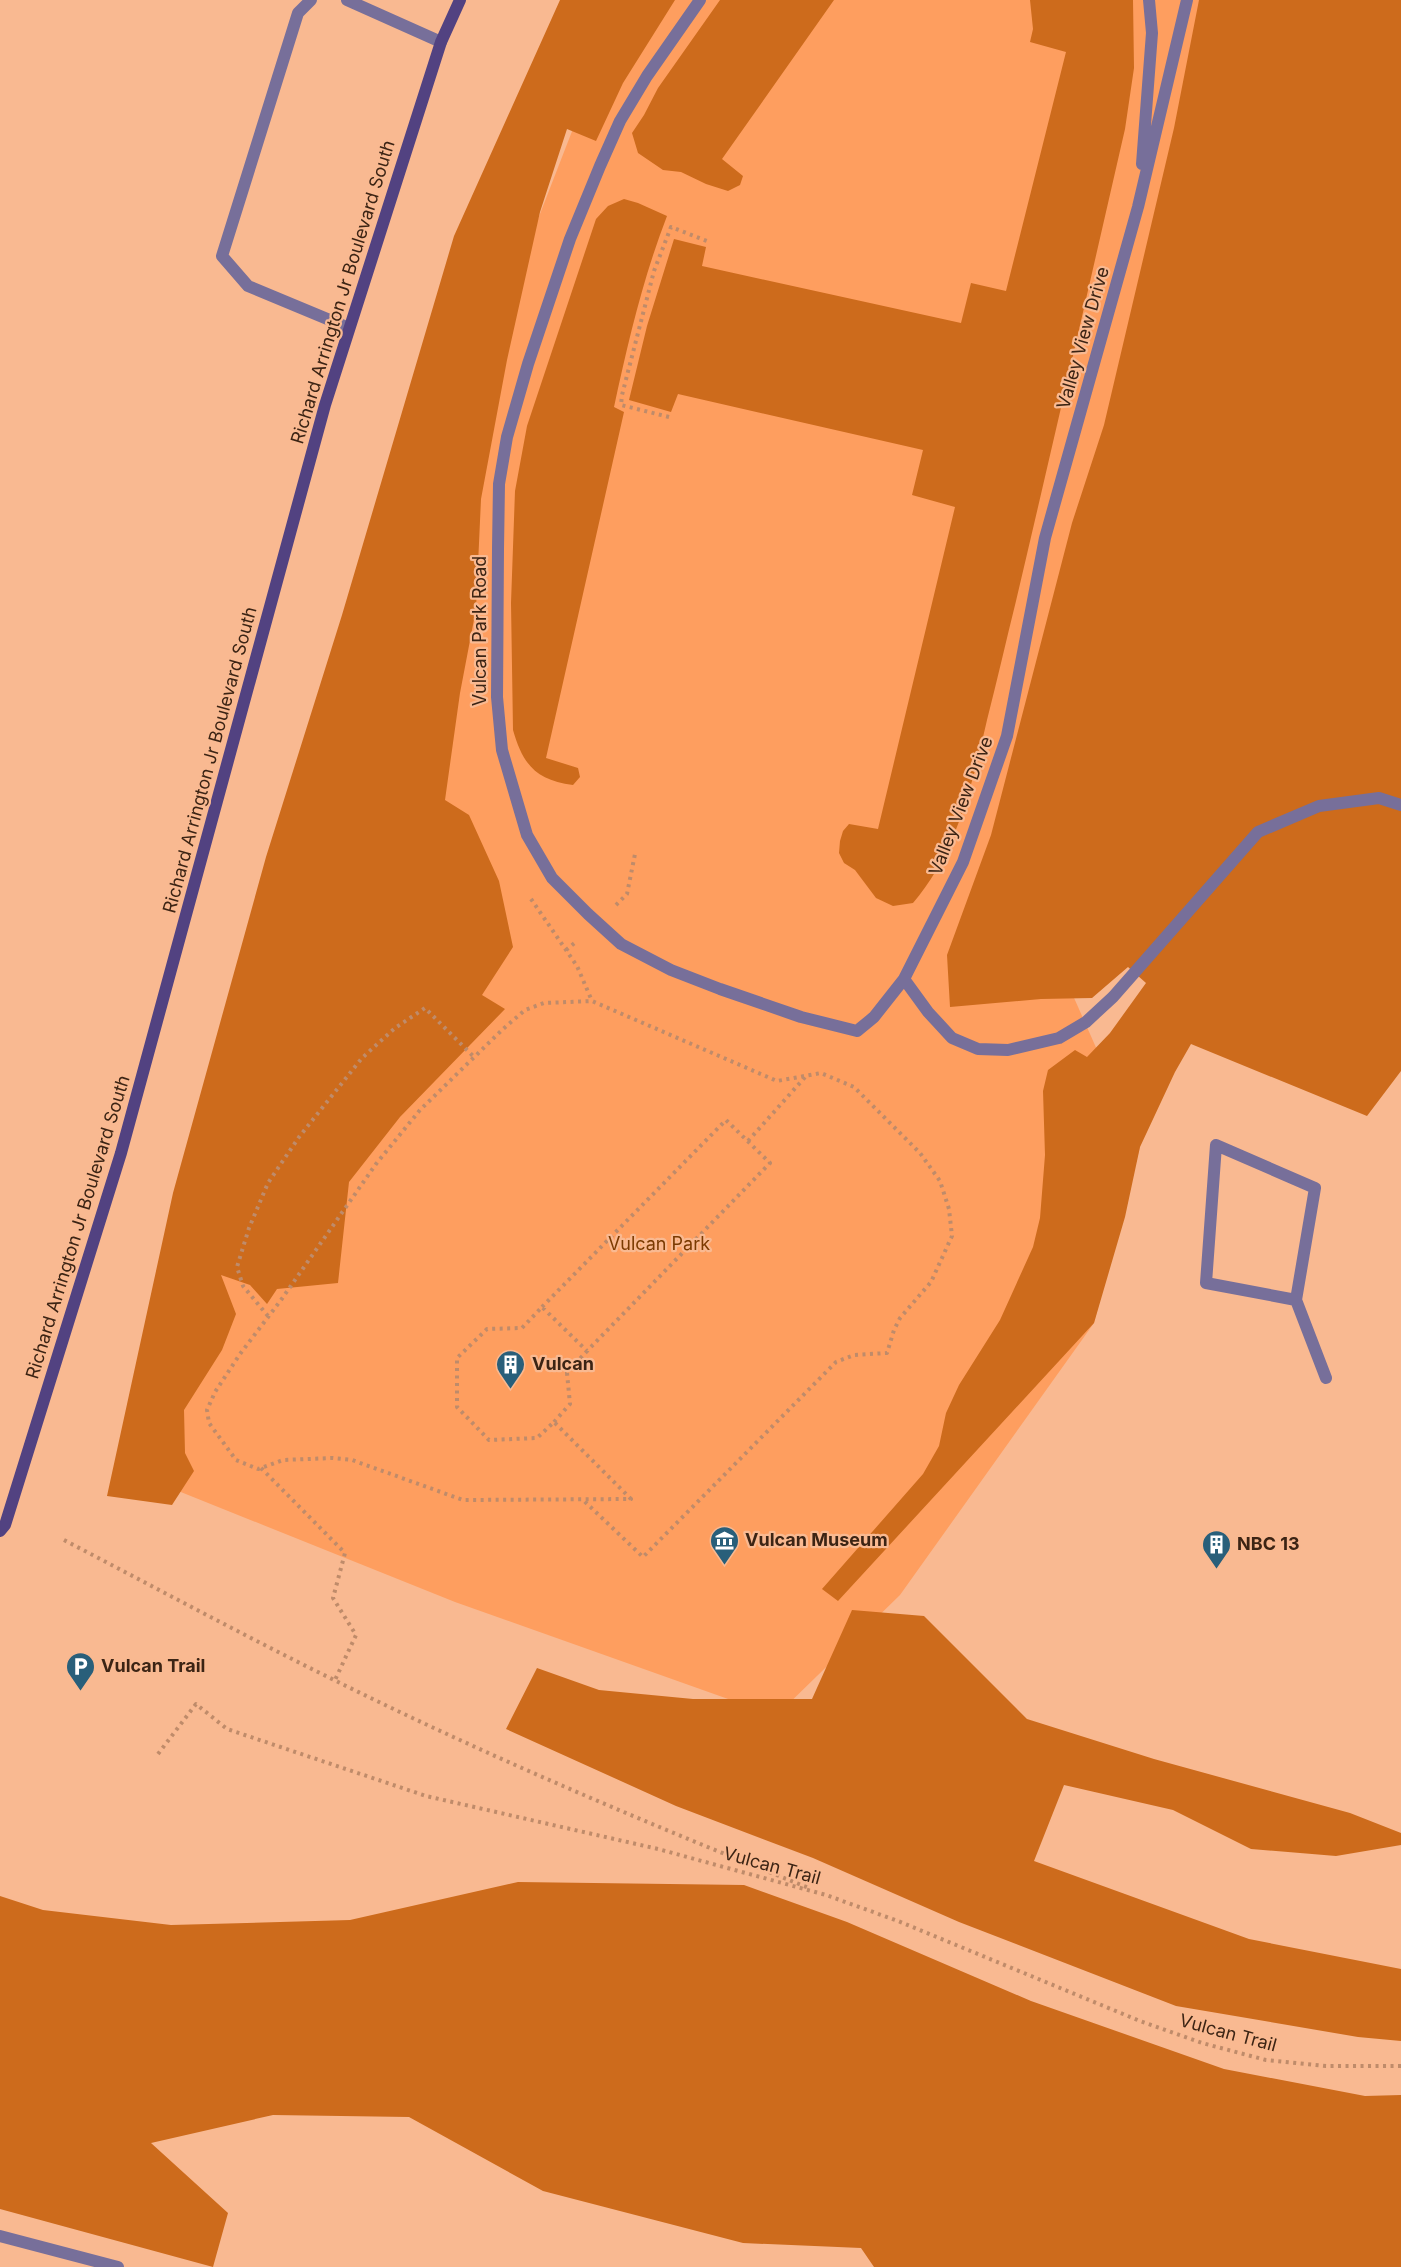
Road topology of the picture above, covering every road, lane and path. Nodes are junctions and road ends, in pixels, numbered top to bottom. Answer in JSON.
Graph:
{"nodes":[{"id":1,"x":311,"y":0,"type":"edge"},
{"id":2,"x":346,"y":0,"type":"edge"},
{"id":3,"x":460,"y":0,"type":"edge"},
{"id":4,"x":700,"y":0,"type":"edge"},
{"id":5,"x":1149,"y":0,"type":"edge"},
{"id":6,"x":1187,"y":0,"type":"edge"},
{"id":7,"x":441,"y":42,"type":"junction"},
{"id":8,"x":1138,"y":207,"type":"junction"},
{"id":9,"x":707,"y":241,"type":"dead end"},
{"id":10,"x":349,"y":328,"type":"junction"},
{"id":11,"x":669,"y":417,"type":"dead end"},
{"id":12,"x":1401,"y":805,"type":"edge"},
{"id":13,"x":635,"y":854,"type":"dead end"},
{"id":14,"x":530,"y":897,"type":"dead end"},
{"id":15,"x":611,"y":909,"type":"dead end"},
{"id":16,"x":579,"y":939,"type":"dead end"},
{"id":17,"x":566,"y":950,"type":"junction"},
{"id":18,"x":904,"y":979,"type":"junction"},
{"id":19,"x":592,"y":1001,"type":"junction"},
{"id":20,"x":473,"y":1056,"type":"junction"},
{"id":21,"x":807,"y":1075,"type":"junction"},
{"id":22,"x":748,"y":1141,"type":"junction"},
{"id":23,"x":1296,"y":1299,"type":"junction"},
{"id":24,"x":542,"y":1306,"type":"junction"},
{"id":25,"x":268,"y":1316,"type":"junction"},
{"id":26,"x":587,"y":1352,"type":"junction"},
{"id":27,"x":1326,"y":1378,"type":"dead end"},
{"id":28,"x":554,"y":1422,"type":"junction"},
{"id":29,"x":261,"y":1468,"type":"junction"},
{"id":30,"x":582,"y":1499,"type":"junction"},
{"id":31,"x":0,"y":1531,"type":"edge"},
{"id":32,"x":64,"y":1540,"type":"dead end"},
{"id":33,"x":335,"y":1680,"type":"junction"},
{"id":34,"x":158,"y":1754,"type":"dead end"},
{"id":35,"x":826,"y":1895,"type":"junction"},
{"id":36,"x":1401,"y":2066,"type":"edge"},
{"id":37,"x":0,"y":2236,"type":"edge"},
{"id":38,"x":118,"y":2267,"type":"edge"}],
"edges":[{"from":1,"to":10,"type":"street"},
{"from":2,"to":7,"type":"street"},
{"from":3,"to":7,"type":"street","name":"Richard Arrington Jr Boulevard South"},
{"from":4,"to":18,"type":"street","name":"Vulcan Park Road"},
{"from":5,"to":8,"type":"street","name":"Valley View Drive"},
{"from":6,"to":8,"type":"street","name":"Valley View Drive"},
{"from":7,"to":10,"type":"street","name":"Richard Arrington Jr Boulevard South"},
{"from":8,"to":18,"type":"street","name":"Valley View Drive"},
{"from":9,"to":11,"type":"path"},
{"from":10,"to":31,"type":"street","name":"Richard Arrington Jr Boulevard South"},
{"from":12,"to":18,"type":"street"},
{"from":13,"to":15,"type":"path"},
{"from":14,"to":17,"type":"path"},
{"from":16,"to":17,"type":"path"},
{"from":17,"to":19,"type":"path"},
{"from":19,"to":20,"type":"path"},
{"from":19,"to":21,"type":"path"},
{"from":20,"to":25,"type":"path"},
{"from":20,"to":25,"type":"path"},
{"from":21,"to":22,"type":"path"},
{"from":21,"to":30,"type":"path"},
{"from":22,"to":24,"type":"path"},
{"from":22,"to":26,"type":"path"},
{"from":23,"to":23,"type":"street"},
{"from":23,"to":27,"type":"street"},
{"from":24,"to":26,"type":"path"},
{"from":24,"to":28,"type":"path"},
{"from":25,"to":29,"type":"path"},
{"from":26,"to":28,"type":"path"},
{"from":28,"to":30,"type":"path"},
{"from":29,"to":30,"type":"path"},
{"from":29,"to":33,"type":"path"},
{"from":32,"to":33,"type":"path"},
{"from":33,"to":35,"type":"path"},
{"from":34,"to":35,"type":"path","name":"Vulcan Trail"},
{"from":35,"to":36,"type":"path","name":"Vulcan Trail"},
{"from":37,"to":38,"type":"street"}]}
